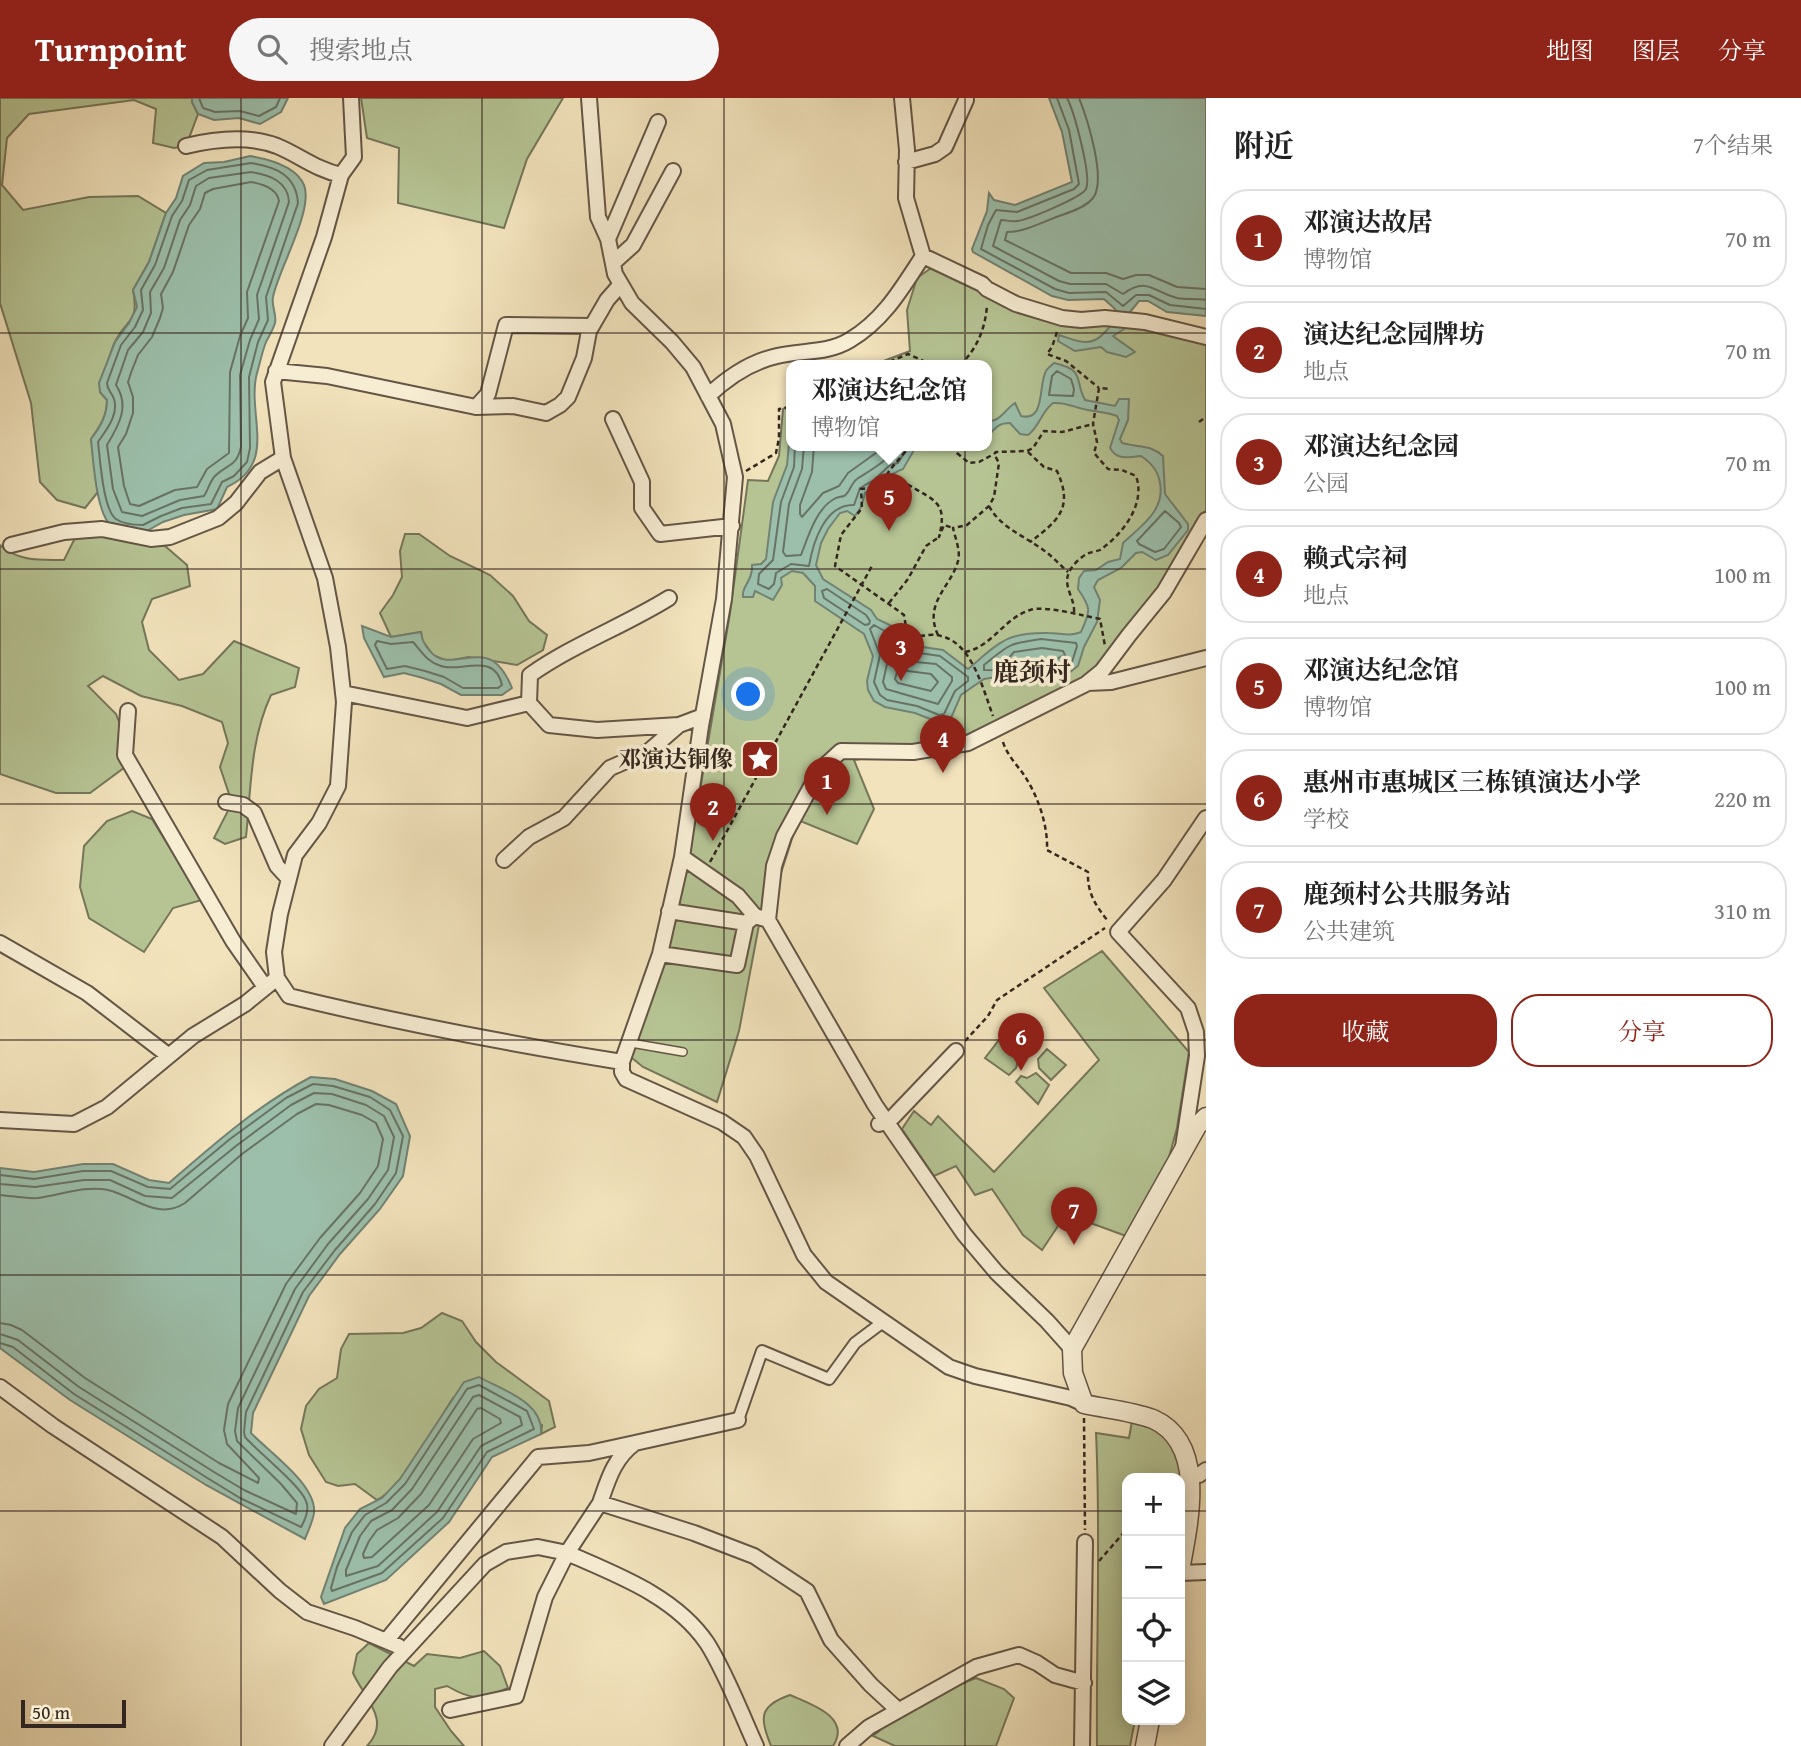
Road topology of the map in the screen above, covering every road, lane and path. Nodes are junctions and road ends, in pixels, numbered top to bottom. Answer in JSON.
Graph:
{"nodes":[{"id":1,"x":351,"y":98,"type":"edge"},
{"id":2,"x":589,"y":98,"type":"edge"},
{"id":3,"x":902,"y":98,"type":"edge"},
{"id":4,"x":966,"y":100,"type":"dead end"},
{"id":5,"x":658,"y":122,"type":"dead end"},
{"id":6,"x":186,"y":145,"type":"dead end"},
{"id":7,"x":906,"y":162,"type":"junction"},
{"id":8,"x":673,"y":171,"type":"dead end"},
{"id":9,"x":341,"y":175,"type":"junction"},
{"id":10,"x":608,"y":239,"type":"junction"},
{"id":11,"x":923,"y":256,"type":"junction"},
{"id":12,"x":613,"y":263,"type":"junction"},
{"id":13,"x":621,"y":284,"type":"junction"},
{"id":14,"x":988,"y":289,"type":"junction"},
{"id":15,"x":1062,"y":318,"type":"junction"},
{"id":16,"x":592,"y":326,"type":"junction"},
{"id":17,"x":1206,"y":337,"type":"edge"},
{"id":18,"x":894,"y":360,"type":"edge"},
{"id":19,"x":921,"y":360,"type":"edge"},
{"id":20,"x":964,"y":360,"type":"edge"},
{"id":21,"x":276,"y":371,"type":"junction"},
{"id":22,"x":1099,"y":388,"type":"junction"},
{"id":23,"x":1111,"y":389,"type":"dead end"},
{"id":24,"x":708,"y":396,"type":"junction"},
{"id":25,"x":476,"y":407,"type":"junction"},
{"id":26,"x":786,"y":408,"type":"edge"},
{"id":27,"x":1206,"y":417,"type":"edge"},
{"id":28,"x":613,"y":419,"type":"dead end"},
{"id":29,"x":1199,"y":422,"type":"dead end"},
{"id":30,"x":1093,"y":424,"type":"junction"},
{"id":31,"x":906,"y":451,"type":"edge"},
{"id":32,"x":956,"y":451,"type":"edge"},
{"id":33,"x":1027,"y":451,"type":"junction"},
{"id":34,"x":994,"y":454,"type":"junction"},
{"id":35,"x":283,"y":458,"type":"junction"},
{"id":36,"x":735,"y":477,"type":"junction"},
{"id":37,"x":888,"y":486,"type":"dead end"},
{"id":38,"x":989,"y":506,"type":"junction"},
{"id":39,"x":1206,"y":520,"type":"edge"},
{"id":40,"x":732,"y":526,"type":"junction"},
{"id":41,"x":953,"y":528,"type":"junction"},
{"id":42,"x":939,"y":537,"type":"junction"},
{"id":43,"x":1030,"y":542,"type":"junction"},
{"id":44,"x":11,"y":545,"type":"dead end"},
{"id":45,"x":873,"y":564,"type":"dead end"},
{"id":46,"x":1068,"y":572,"type":"junction"},
{"id":47,"x":861,"y":585,"type":"junction"},
{"id":48,"x":669,"y":598,"type":"dead end"},
{"id":49,"x":889,"y":604,"type":"junction"},
{"id":50,"x":1074,"y":612,"type":"junction"},
{"id":51,"x":938,"y":635,"type":"junction"},
{"id":52,"x":965,"y":652,"type":"junction"},
{"id":53,"x":1206,"y":658,"type":"edge"},
{"id":54,"x":1113,"y":659,"type":"junction"},
{"id":55,"x":1086,"y":684,"type":"junction"},
{"id":56,"x":343,"y":694,"type":"junction"},
{"id":57,"x":529,"y":703,"type":"junction"},
{"id":58,"x":128,"y":711,"type":"dead end"},
{"id":59,"x":704,"y":716,"type":"junction"},
{"id":60,"x":679,"y":725,"type":"junction"},
{"id":61,"x":998,"y":729,"type":"junction"},
{"id":62,"x":226,"y":802,"type":"dead end"},
{"id":63,"x":1206,"y":818,"type":"edge"},
{"id":64,"x":682,"y":857,"type":"junction"},
{"id":65,"x":504,"y":860,"type":"dead end"},
{"id":66,"x":705,"y":872,"type":"junction"},
{"id":67,"x":289,"y":879,"type":"junction"},
{"id":68,"x":669,"y":911,"type":"junction"},
{"id":69,"x":756,"y":920,"type":"junction"},
{"id":70,"x":0,"y":943,"type":"edge"},
{"id":71,"x":660,"y":954,"type":"junction"},
{"id":72,"x":271,"y":983,"type":"junction"},
{"id":73,"x":631,"y":1043,"type":"junction"},
{"id":74,"x":956,"y":1051,"type":"joint"},
{"id":75,"x":683,"y":1052,"type":"dead end"},
{"id":76,"x":169,"y":1056,"type":"junction"},
{"id":77,"x":622,"y":1062,"type":"junction"},
{"id":78,"x":1206,"y":1068,"type":"edge"},
{"id":79,"x":1193,"y":1082,"type":"junction"},
{"id":80,"x":1206,"y":1117,"type":"edge"},
{"id":81,"x":0,"y":1120,"type":"edge"},
{"id":82,"x":878,"y":1125,"type":"dead end"},
{"id":83,"x":1182,"y":1155,"type":"junction"},
{"id":84,"x":883,"y":1322,"type":"junction"},
{"id":85,"x":1072,"y":1349,"type":"junction"},
{"id":86,"x":0,"y":1387,"type":"edge"},
{"id":87,"x":1084,"y":1404,"type":"junction"},
{"id":88,"x":737,"y":1420,"type":"joint"},
{"id":89,"x":635,"y":1443,"type":"junction"},
{"id":90,"x":1203,"y":1473,"type":"edge"},
{"id":91,"x":600,"y":1503,"type":"junction"},
{"id":92,"x":1122,"y":1536,"type":"edge"},
{"id":93,"x":1085,"y":1542,"type":"joint"},
{"id":94,"x":1185,"y":1550,"type":"edge"},
{"id":95,"x":566,"y":1553,"type":"junction"},
{"id":96,"x":1185,"y":1572,"type":"edge"},
{"id":97,"x":1206,"y":1572,"type":"edge"},
{"id":98,"x":1084,"y":1576,"type":"junction"},
{"id":99,"x":386,"y":1642,"type":"junction"},
{"id":100,"x":404,"y":1651,"type":"junction"},
{"id":101,"x":1084,"y":1683,"type":"junction"},
{"id":102,"x":450,"y":1710,"type":"dead end"},
{"id":103,"x":898,"y":1710,"type":"junction"},
{"id":104,"x":1149,"y":1725,"type":"edge"},
{"id":105,"x":332,"y":1746,"type":"edge"},
{"id":106,"x":756,"y":1746,"type":"edge"},
{"id":107,"x":847,"y":1746,"type":"edge"},
{"id":108,"x":1082,"y":1746,"type":"edge"},
{"id":109,"x":1145,"y":1746,"type":"edge"}],
"edges":[{"from":1,"to":9,"type":"street"},
{"from":2,"to":10,"type":"street"},
{"from":3,"to":7,"type":"street"},
{"from":4,"to":7,"type":"street"},
{"from":5,"to":10,"type":"street"},
{"from":6,"to":9,"type":"street"},
{"from":7,"to":11,"type":"street"},
{"from":8,"to":12,"type":"street"},
{"from":9,"to":21,"type":"street"},
{"from":10,"to":12,"type":"street"},
{"from":11,"to":14,"type":"street"},
{"from":11,"to":24,"type":"street"},
{"from":12,"to":13,"type":"street"},
{"from":13,"to":16,"type":"street"},
{"from":13,"to":24,"type":"street"},
{"from":14,"to":15,"type":"street"},
{"from":14,"to":20,"type":"path"},
{"from":15,"to":17,"type":"street"},
{"from":15,"to":22,"type":"path"},
{"from":16,"to":25,"type":"street"},
{"from":16,"to":25,"type":"street"},
{"from":18,"to":19,"type":"path"},
{"from":21,"to":25,"type":"street"},
{"from":21,"to":35,"type":"street"},
{"from":22,"to":23,"type":"path"},
{"from":22,"to":30,"type":"path"},
{"from":24,"to":36,"type":"street"},
{"from":26,"to":36,"type":"path"},
{"from":27,"to":29,"type":"path"},
{"from":28,"to":40,"type":"street"},
{"from":30,"to":33,"type":"path"},
{"from":30,"to":46,"type":"path"},
{"from":31,"to":47,"type":"path"},
{"from":32,"to":34,"type":"path"},
{"from":33,"to":34,"type":"path"},
{"from":33,"to":43,"type":"path"},
{"from":34,"to":38,"type":"path"},
{"from":35,"to":44,"type":"street"},
{"from":35,"to":56,"type":"street"},
{"from":36,"to":40,"type":"street"},
{"from":37,"to":42,"type":"path"},
{"from":38,"to":41,"type":"path"},
{"from":38,"to":43,"type":"path"},
{"from":39,"to":54,"type":"street"},
{"from":40,"to":59,"type":"street"},
{"from":41,"to":42,"type":"path"},
{"from":41,"to":51,"type":"path"},
{"from":42,"to":49,"type":"path"},
{"from":43,"to":46,"type":"path"},
{"from":45,"to":47,"type":"path"},
{"from":46,"to":50,"type":"path"},
{"from":47,"to":49,"type":"path"},
{"from":47,"to":66,"type":"path"},
{"from":48,"to":57,"type":"street"},
{"from":49,"to":51,"type":"path"},
{"from":50,"to":52,"type":"path"},
{"from":50,"to":54,"type":"path"},
{"from":51,"to":52,"type":"path"},
{"from":52,"to":61,"type":"path"},
{"from":53,"to":55,"type":"street"},
{"from":54,"to":55,"type":"street"},
{"from":55,"to":61,"type":"street"},
{"from":56,"to":57,"type":"street"},
{"from":56,"to":67,"type":"street"},
{"from":57,"to":60,"type":"street"},
{"from":58,"to":72,"type":"street"},
{"from":59,"to":60,"type":"street"},
{"from":59,"to":64,"type":"street"},
{"from":60,"to":65,"type":"street"},
{"from":61,"to":69,"type":"street"},
{"from":61,"to":74,"type":"path"},
{"from":62,"to":67,"type":"street"},
{"from":63,"to":79,"type":"street"},
{"from":64,"to":66,"type":"street"},
{"from":64,"to":68,"type":"street"},
{"from":66,"to":69,"type":"street"},
{"from":67,"to":72,"type":"street"},
{"from":68,"to":69,"type":"street"},
{"from":68,"to":71,"type":"street"},
{"from":69,"to":71,"type":"street"},
{"from":69,"to":85,"type":"street"},
{"from":70,"to":76,"type":"street"},
{"from":71,"to":73,"type":"street"},
{"from":72,"to":76,"type":"street"},
{"from":72,"to":77,"type":"street"},
{"from":73,"to":75,"type":"lane"},
{"from":73,"to":77,"type":"street"},
{"from":74,"to":82,"type":"street"},
{"from":76,"to":81,"type":"street"},
{"from":77,"to":84,"type":"street"},
{"from":78,"to":79,"type":"street"},
{"from":79,"to":83,"type":"street"},
{"from":80,"to":83,"type":"street"},
{"from":83,"to":85,"type":"street"},
{"from":84,"to":87,"type":"street"},
{"from":84,"to":88,"type":"street"},
{"from":85,"to":87,"type":"street"},
{"from":86,"to":99,"type":"street"},
{"from":87,"to":90,"type":"street"},
{"from":87,"to":93,"type":"path"},
{"from":88,"to":89,"type":"street"},
{"from":89,"to":91,"type":"street"},
{"from":89,"to":99,"type":"street"},
{"from":90,"to":94,"type":"street"},
{"from":91,"to":95,"type":"street"},
{"from":91,"to":103,"type":"street"},
{"from":92,"to":98,"type":"path"},
{"from":93,"to":98,"type":"street"},
{"from":95,"to":100,"type":"street"},
{"from":95,"to":102,"type":"street"},
{"from":95,"to":106,"type":"street"},
{"from":96,"to":97,"type":"street"},
{"from":98,"to":101,"type":"street"},
{"from":99,"to":100,"type":"street"},
{"from":100,"to":105,"type":"street"},
{"from":101,"to":103,"type":"street"},
{"from":101,"to":108,"type":"street"},
{"from":103,"to":107,"type":"street"},
{"from":104,"to":109,"type":"street"}]}
